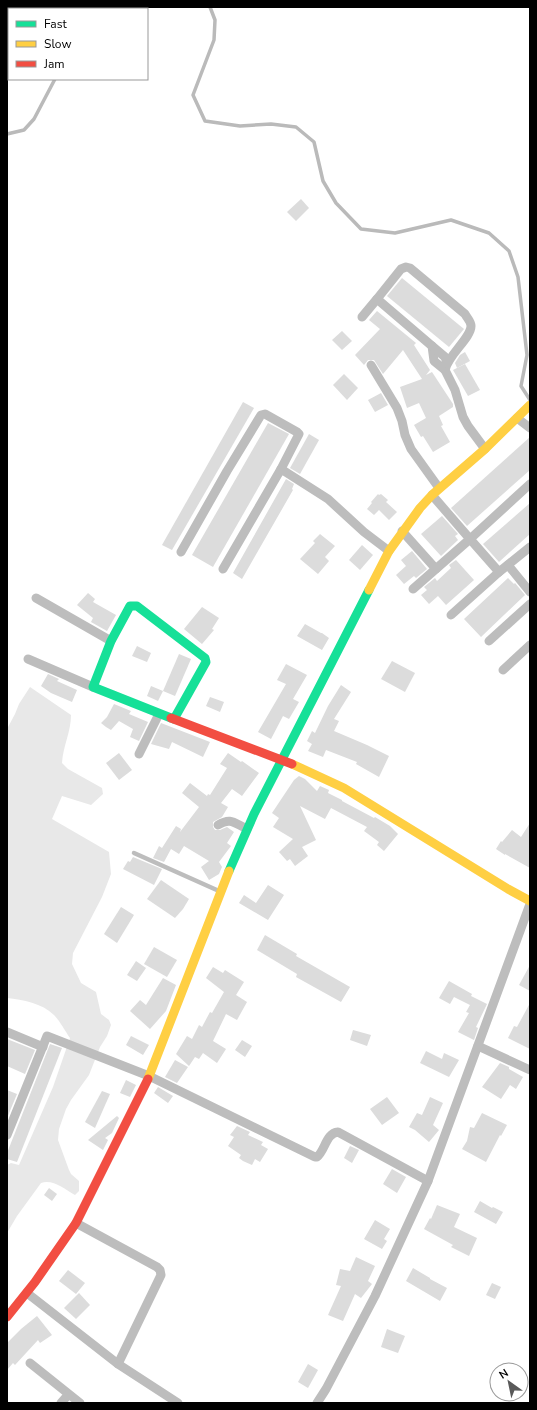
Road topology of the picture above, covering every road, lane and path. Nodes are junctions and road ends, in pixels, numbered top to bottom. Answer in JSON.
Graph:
{"nodes":[{"id":1,"x":377,"y":299,"type":"junction"},
{"id":2,"x":362,"y":317,"type":"dead end"},
{"id":3,"x":371,"y":365,"type":"dead end"},
{"id":4,"x":446,"y":367,"type":"junction"},
{"id":5,"x":528,"y":407,"type":"edge"},
{"id":6,"x":517,"y":418,"type":"junction"},
{"id":7,"x":530,"y":428,"type":"edge"},
{"id":8,"x":485,"y":449,"type":"junction"},
{"id":9,"x":281,"y":469,"type":"junction"},
{"id":10,"x":530,"y":484,"type":"edge"},
{"id":11,"x":436,"y":491,"type":"junction"},
{"id":12,"x":402,"y":531,"type":"junction"},
{"id":13,"x":470,"y":539,"type":"junction"},
{"id":14,"x":530,"y":547,"type":"edge"},
{"id":15,"x":389,"y":551,"type":"junction"},
{"id":16,"x":181,"y":552,"type":"dead end"},
{"id":17,"x":508,"y":565,"type":"junction"},
{"id":18,"x":223,"y":569,"type":"dead end"},
{"id":19,"x":436,"y":569,"type":"junction"},
{"id":20,"x":499,"y":572,"type":"junction"},
{"id":21,"x":413,"y":589,"type":"dead end"},
{"id":22,"x":530,"y":592,"type":"edge"},
{"id":23,"x":36,"y":598,"type":"dead end"},
{"id":24,"x":530,"y":604,"type":"edge"},
{"id":25,"x":450,"y":616,"type":"dead end"},
{"id":26,"x":490,"y":640,"type":"dead end"},
{"id":27,"x":112,"y":641,"type":"junction"},
{"id":28,"x":530,"y":645,"type":"edge"},
{"id":29,"x":28,"y":659,"type":"dead end"},
{"id":30,"x":502,"y":670,"type":"dead end"},
{"id":31,"x":93,"y":687,"type":"junction"},
{"id":32,"x":159,"y":714,"type":"junction"},
{"id":33,"x":174,"y":719,"type":"junction"},
{"id":34,"x":139,"y":754,"type":"dead end"},
{"id":35,"x":282,"y":759,"type":"junction"},
{"id":36,"x":218,"y":825,"type":"dead end"},
{"id":37,"x":247,"y":829,"type":"junction"},
{"id":38,"x":134,"y":853,"type":"dead end"},
{"id":39,"x":220,"y":892,"type":"junction"},
{"id":40,"x":530,"y":902,"type":"edge"},
{"id":41,"x":7,"y":1032,"type":"edge"},
{"id":42,"x":478,"y":1046,"type":"junction"},
{"id":43,"x":43,"y":1047,"type":"junction"},
{"id":44,"x":530,"y":1070,"type":"edge"},
{"id":45,"x":149,"y":1076,"type":"junction"},
{"id":46,"x":8,"y":1130,"type":"edge"},
{"id":47,"x":428,"y":1181,"type":"junction"},
{"id":48,"x":76,"y":1223,"type":"junction"},
{"id":49,"x":27,"y":1293,"type":"junction"},
{"id":50,"x":7,"y":1317,"type":"edge"},
{"id":51,"x":30,"y":1363,"type":"dead end"},
{"id":52,"x":118,"y":1364,"type":"junction"},
{"id":53,"x":68,"y":1394,"type":"junction"},
{"id":54,"x":61,"y":1403,"type":"edge"},
{"id":55,"x":80,"y":1403,"type":"edge"},
{"id":56,"x":178,"y":1403,"type":"edge"},
{"id":57,"x":317,"y":1403,"type":"edge"}],
"edges":[{"from":1,"to":2,"type":"street"},
{"from":1,"to":4,"type":"street"},
{"from":1,"to":4,"type":"street"},
{"from":3,"to":11,"type":"street"},
{"from":4,"to":8,"type":"street"},
{"from":5,"to":6,"type":"street"},
{"from":6,"to":7,"type":"street"},
{"from":6,"to":8,"type":"street"},
{"from":8,"to":11,"type":"street"},
{"from":9,"to":15,"type":"street"},
{"from":9,"to":16,"type":"street"},
{"from":9,"to":18,"type":"street"},
{"from":10,"to":13,"type":"street"},
{"from":11,"to":12,"type":"street"},
{"from":11,"to":13,"type":"street"},
{"from":12,"to":15,"type":"street"},
{"from":12,"to":19,"type":"street"},
{"from":13,"to":19,"type":"street"},
{"from":13,"to":20,"type":"street"},
{"from":14,"to":17,"type":"street"},
{"from":15,"to":35,"type":"street"},
{"from":17,"to":20,"type":"street"},
{"from":17,"to":22,"type":"street"},
{"from":19,"to":21,"type":"street"},
{"from":20,"to":25,"type":"street"},
{"from":23,"to":27,"type":"street"},
{"from":24,"to":26,"type":"street"},
{"from":27,"to":31,"type":"street"},
{"from":27,"to":33,"type":"street"},
{"from":28,"to":30,"type":"street"},
{"from":29,"to":31,"type":"street"},
{"from":31,"to":32,"type":"street"},
{"from":32,"to":33,"type":"street"},
{"from":32,"to":34,"type":"street"},
{"from":33,"to":35,"type":"street"},
{"from":35,"to":37,"type":"street"},
{"from":35,"to":40,"type":"street"},
{"from":36,"to":37,"type":"street"},
{"from":37,"to":39,"type":"street"},
{"from":38,"to":39,"type":"lane"},
{"from":39,"to":45,"type":"street"},
{"from":40,"to":42,"type":"street"},
{"from":41,"to":43,"type":"street"},
{"from":42,"to":44,"type":"street"},
{"from":42,"to":47,"type":"street"},
{"from":43,"to":45,"type":"street"},
{"from":43,"to":46,"type":"street"},
{"from":45,"to":47,"type":"street"},
{"from":45,"to":48,"type":"street"},
{"from":47,"to":57,"type":"street"},
{"from":48,"to":49,"type":"street"},
{"from":48,"to":52,"type":"street"},
{"from":49,"to":50,"type":"street"},
{"from":49,"to":52,"type":"street"},
{"from":51,"to":53,"type":"street"},
{"from":52,"to":56,"type":"street"},
{"from":53,"to":54,"type":"street"},
{"from":53,"to":55,"type":"street"}]}
